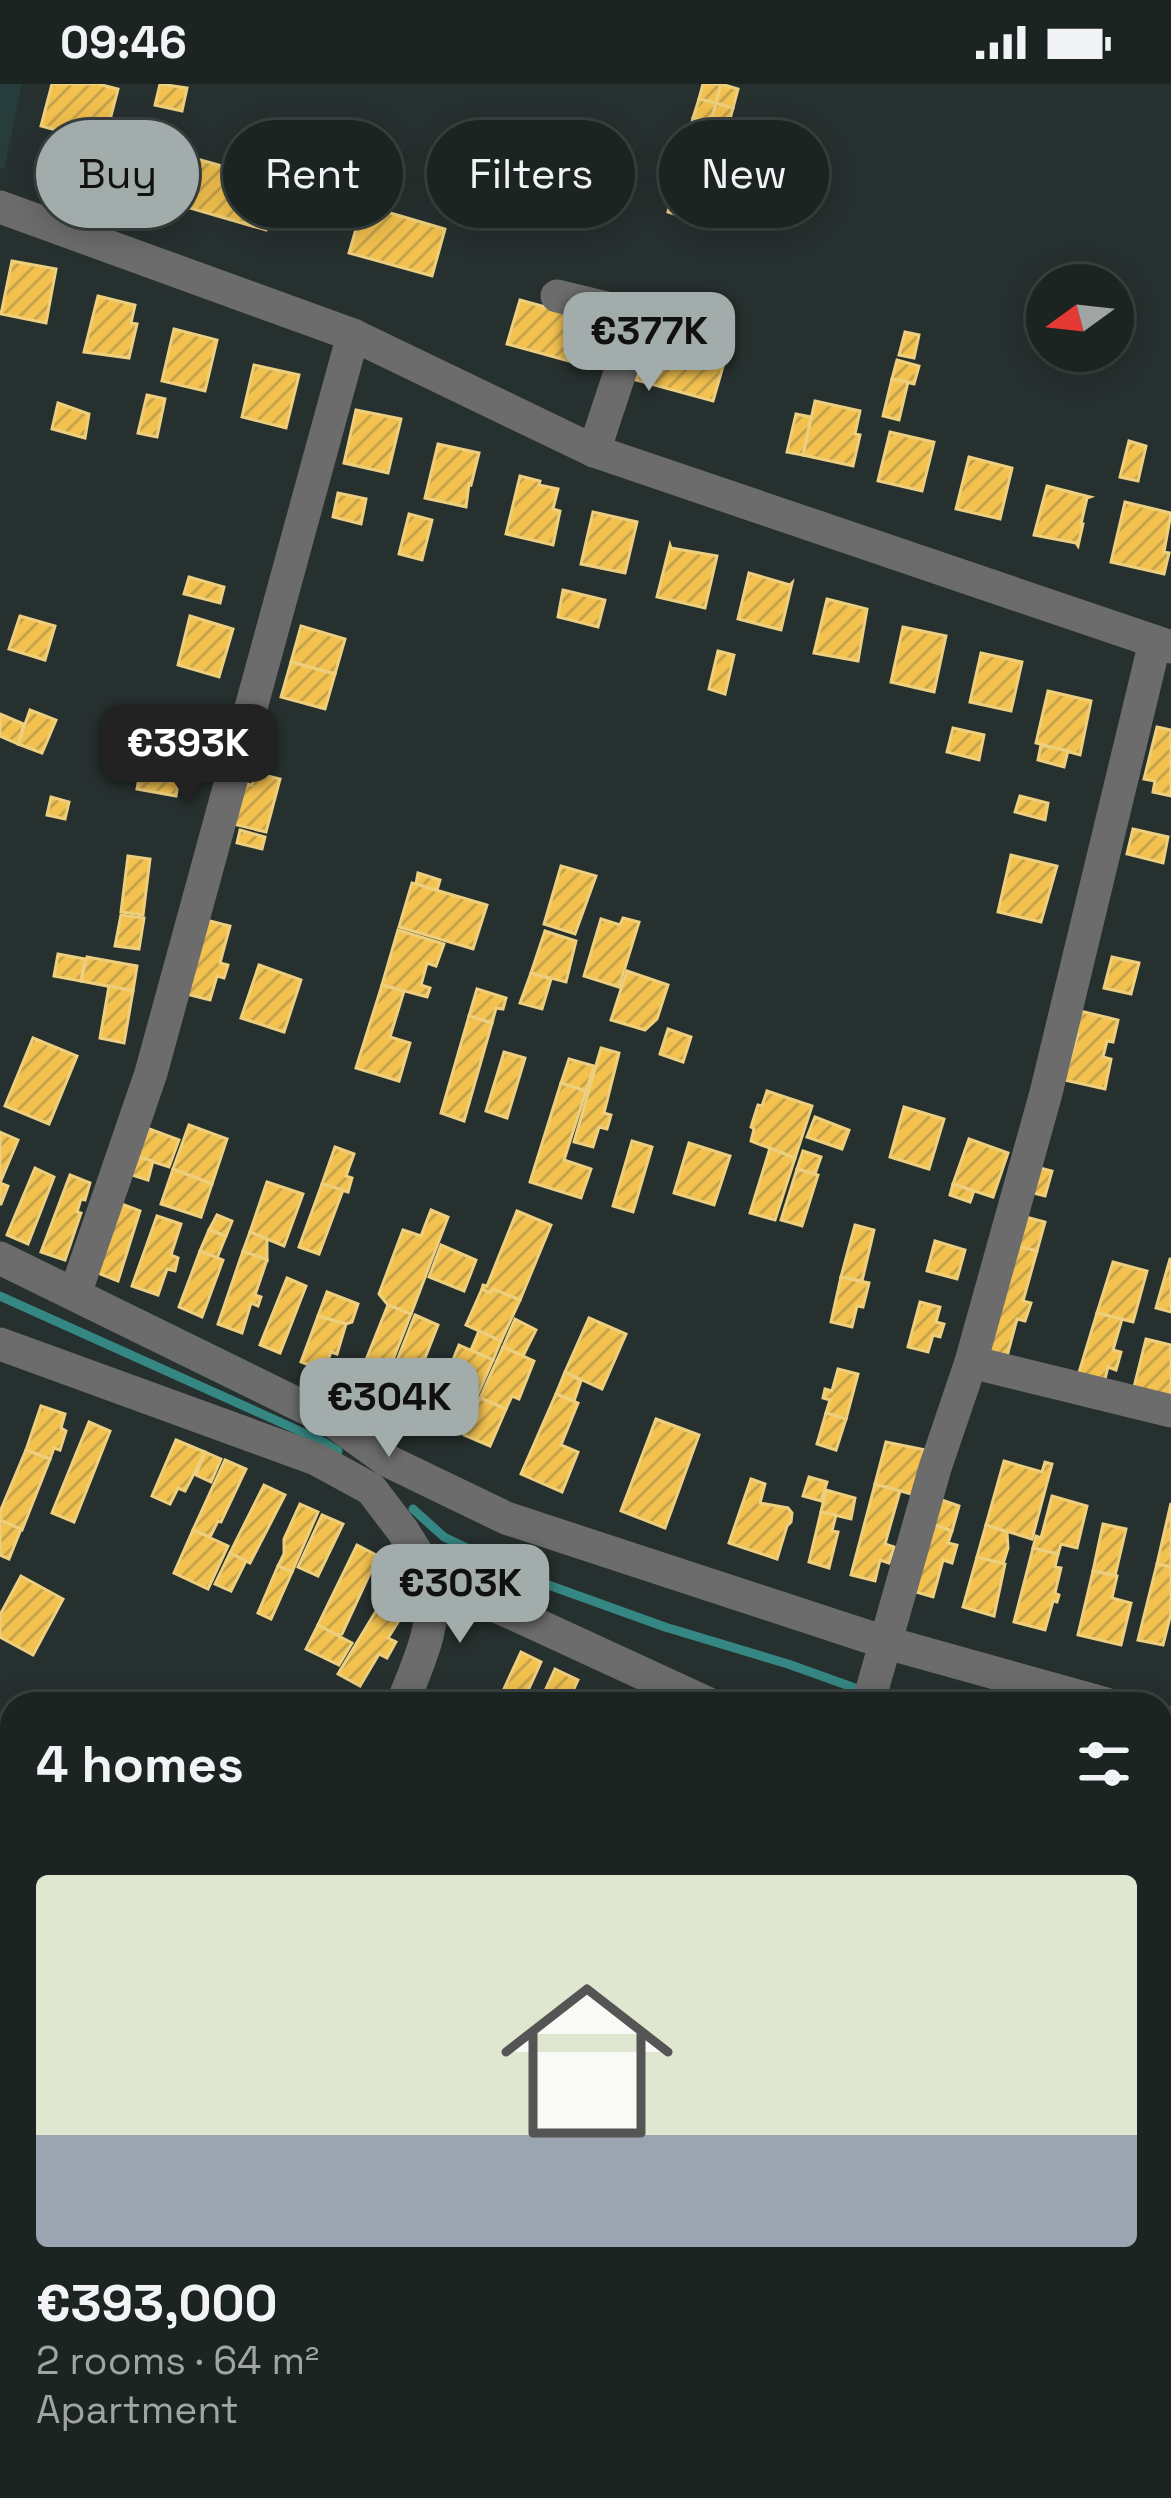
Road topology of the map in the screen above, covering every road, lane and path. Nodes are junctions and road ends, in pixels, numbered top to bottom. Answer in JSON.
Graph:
{"nodes":[{"id":1,"x":0,"y":207,"type":"edge"},
{"id":2,"x":557,"y":296,"type":"dead end"},
{"id":3,"x":639,"y":315,"type":"junction"},
{"id":4,"x":689,"y":328,"type":"dead end"},
{"id":5,"x":353,"y":334,"type":"junction"},
{"id":6,"x":594,"y":451,"type":"junction"},
{"id":7,"x":1163,"y":645,"type":"edge"},
{"id":8,"x":0,"y":1258,"type":"edge"},
{"id":9,"x":75,"y":1294,"type":"junction"},
{"id":10,"x":0,"y":1344,"type":"edge"},
{"id":11,"x":971,"y":1362,"type":"junction"},
{"id":12,"x":1171,"y":1412,"type":"edge"},
{"id":13,"x":380,"y":1475,"type":"junction"},
{"id":14,"x":431,"y":1576,"type":"junction"},
{"id":15,"x":884,"y":1642,"type":"junction"},
{"id":16,"x":873,"y":1691,"type":"edge"},
{"id":17,"x":406,"y":1692,"type":"edge"},
{"id":18,"x":684,"y":1692,"type":"edge"},
{"id":19,"x":1063,"y":1692,"type":"edge"}],
"edges":[{"from":1,"to":5,"type":"street"},
{"from":2,"to":3,"type":"street"},
{"from":3,"to":4,"type":"street"},
{"from":3,"to":6,"type":"street"},
{"from":5,"to":6,"type":"street"},
{"from":5,"to":9,"type":"street"},
{"from":6,"to":7,"type":"street"},
{"from":7,"to":11,"type":"street"},
{"from":8,"to":9,"type":"street"},
{"from":9,"to":13,"type":"street"},
{"from":10,"to":13,"type":"street"},
{"from":11,"to":12,"type":"street"},
{"from":11,"to":15,"type":"street"},
{"from":13,"to":14,"type":"street"},
{"from":13,"to":15,"type":"street"},
{"from":14,"to":17,"type":"street"},
{"from":14,"to":18,"type":"street"},
{"from":15,"to":16,"type":"street"},
{"from":15,"to":19,"type":"street"}]}
